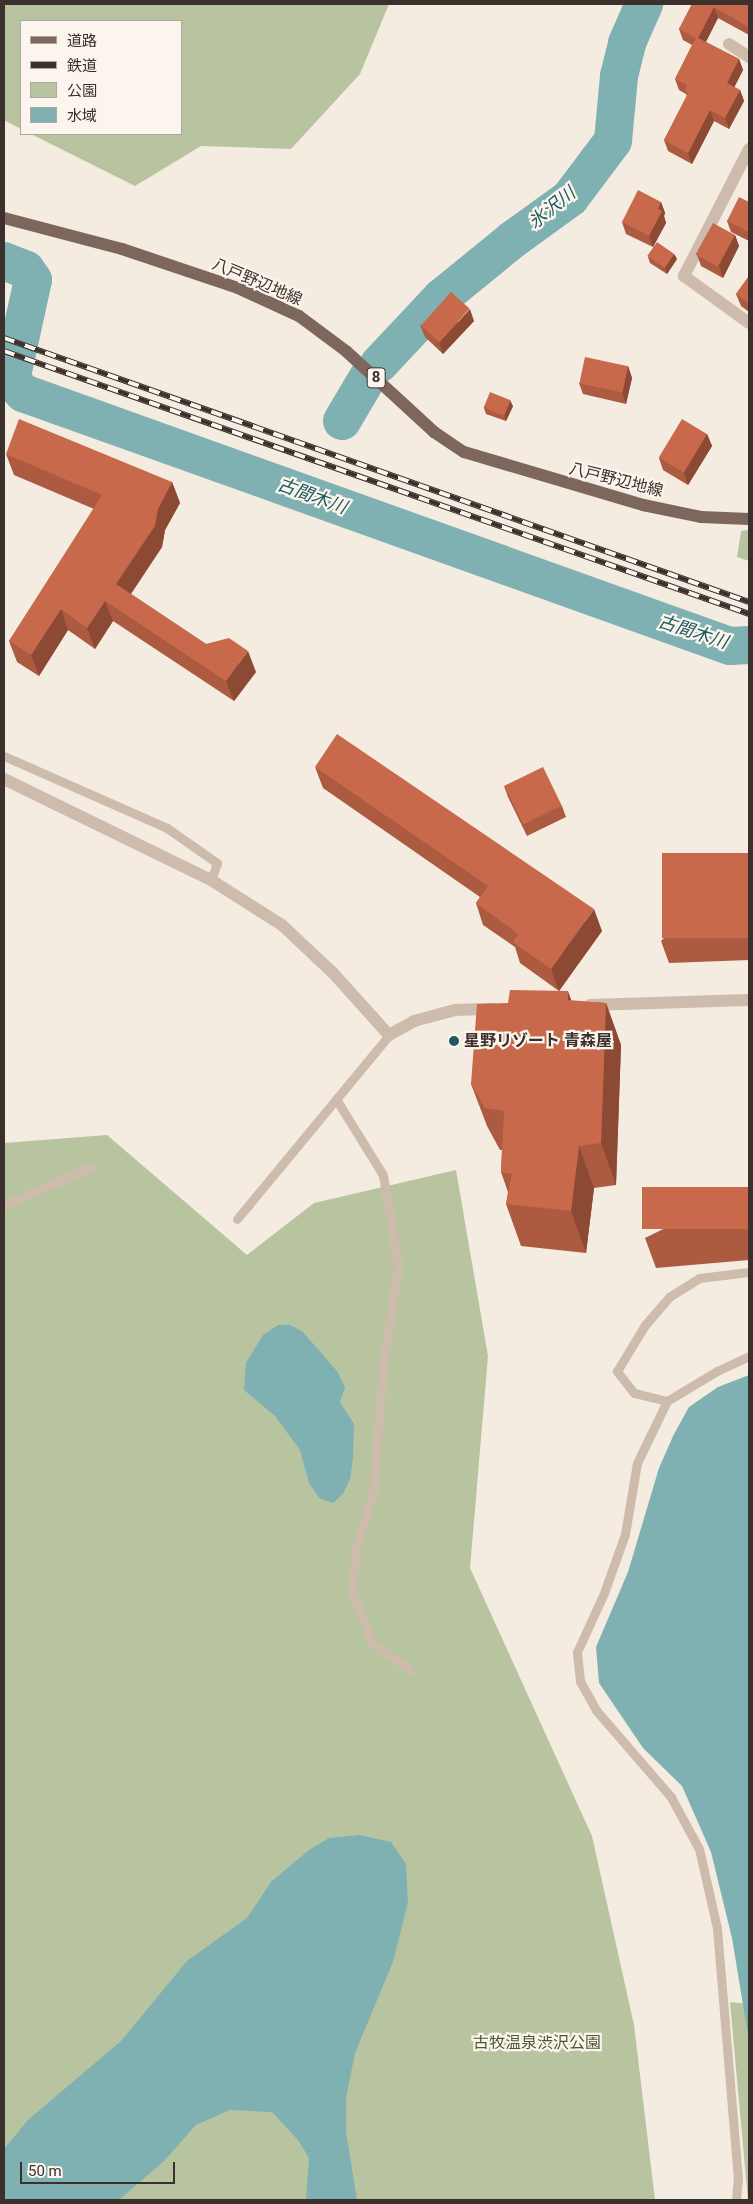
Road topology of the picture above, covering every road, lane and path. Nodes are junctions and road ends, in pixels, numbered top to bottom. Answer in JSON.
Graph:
{"nodes":[{"id":1,"x":728,"y":44,"type":"dead end"},
{"id":2,"x":749,"y":56,"type":"edge"},
{"id":3,"x":749,"y":149,"type":"edge"},
{"id":4,"x":4,"y":218,"type":"edge"},
{"id":5,"x":749,"y":323,"type":"edge"},
{"id":6,"x":749,"y":519,"type":"edge"},
{"id":7,"x":4,"y":756,"type":"edge"},
{"id":8,"x":4,"y":779,"type":"edge"},
{"id":9,"x":211,"y":880,"type":"junction"},
{"id":10,"x":749,"y":1000,"type":"edge"},
{"id":11,"x":573,"y":1006,"type":"edge"},
{"id":12,"x":504,"y":1008,"type":"edge"},
{"id":13,"x":389,"y":1035,"type":"junction"},
{"id":14,"x":336,"y":1099,"type":"junction"},
{"id":15,"x":91,"y":1167,"type":"dead end"},
{"id":16,"x":4,"y":1205,"type":"edge"},
{"id":17,"x":236,"y":1219,"type":"dead end"},
{"id":18,"x":749,"y":1272,"type":"edge"},
{"id":19,"x":749,"y":1356,"type":"edge"},
{"id":20,"x":667,"y":1401,"type":"junction"},
{"id":21,"x":410,"y":1670,"type":"dead end"},
{"id":22,"x":736,"y":2200,"type":"edge"}],
"edges":[{"from":1,"to":2,"type":"street"},
{"from":3,"to":5,"type":"street"},
{"from":4,"to":6,"type":"main road","name":"八戸野辺地線","number":"8"},
{"from":7,"to":9,"type":"lane"},
{"from":8,"to":9,"type":"street"},
{"from":9,"to":13,"type":"street"},
{"from":10,"to":11,"type":"street"},
{"from":12,"to":13,"type":"street"},
{"from":13,"to":14,"type":"lane"},
{"from":14,"to":17,"type":"lane"},
{"from":14,"to":21,"type":"lane"},
{"from":15,"to":16,"type":"lane"},
{"from":18,"to":20,"type":"lane"},
{"from":19,"to":20,"type":"lane"},
{"from":20,"to":22,"type":"lane"}]}
